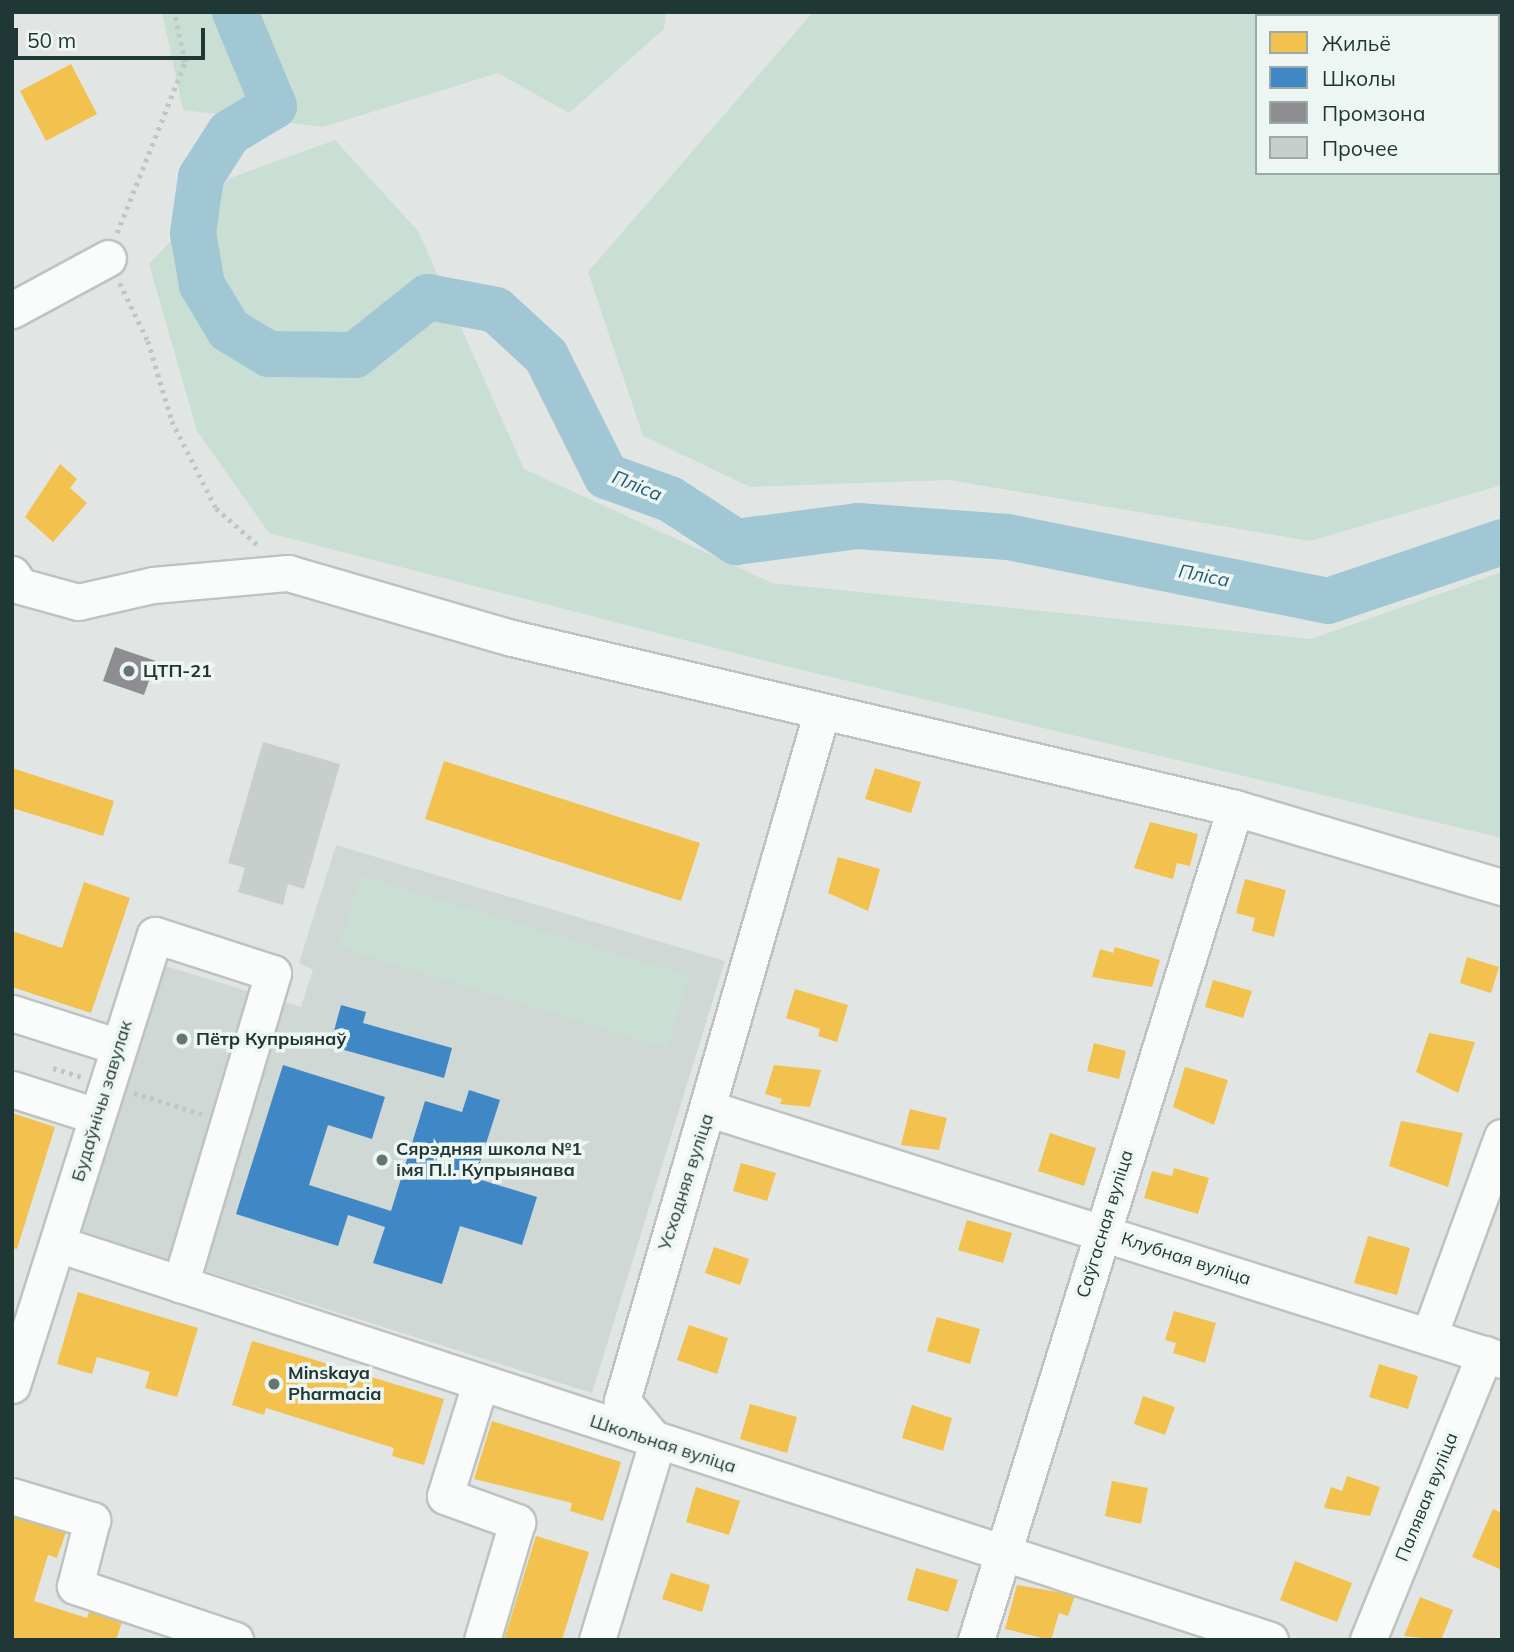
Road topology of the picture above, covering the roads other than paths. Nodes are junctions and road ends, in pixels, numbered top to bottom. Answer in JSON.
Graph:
{"nodes":[{"id":1,"x":108,"y":258,"type":"road end"},
{"id":2,"x":12,"y":310,"type":"edge"},
{"id":3,"x":16,"y":580,"type":"edge"},
{"id":4,"x":822,"y":711,"type":"junction"},
{"id":5,"x":1235,"y":808,"type":"junction"},
{"id":6,"x":1502,"y":887,"type":"edge"},
{"id":7,"x":12,"y":1013,"type":"edge"},
{"id":8,"x":119,"y":1047,"type":"junction"},
{"id":9,"x":12,"y":1089,"type":"edge"},
{"id":10,"x":710,"y":1110,"type":"junction"},
{"id":11,"x":96,"y":1116,"type":"junction"},
{"id":12,"x":1502,"y":1137,"type":"edge"},
{"id":13,"x":1102,"y":1232,"type":"junction"},
{"id":14,"x":58,"y":1244,"type":"junction"},
{"id":15,"x":180,"y":1284,"type":"junction"},
{"id":16,"x":1429,"y":1336,"type":"junction"},
{"id":17,"x":1493,"y":1357,"type":"edge"},
{"id":18,"x":480,"y":1384,"type":"junction"},
{"id":19,"x":12,"y":1385,"type":"edge"},
{"id":20,"x":657,"y":1443,"type":"junction"},
{"id":21,"x":12,"y":1496,"type":"edge"},
{"id":22,"x":1003,"y":1553,"type":"junction"},
{"id":23,"x":235,"y":1640,"type":"edge"},
{"id":24,"x":482,"y":1640,"type":"edge"},
{"id":25,"x":597,"y":1640,"type":"edge"},
{"id":26,"x":976,"y":1640,"type":"edge"},
{"id":27,"x":1270,"y":1640,"type":"edge"},
{"id":28,"x":1368,"y":1640,"type":"edge"}],
"edges":[{"from":1,"to":2,"type":"street"},
{"from":3,"to":4,"type":"street"},
{"from":4,"to":5,"type":"street"},
{"from":4,"to":10,"type":"street","name":"Усходняя вуліца"},
{"from":5,"to":6,"type":"street"},
{"from":5,"to":13,"type":"street","name":"Саўгасная вуліца"},
{"from":7,"to":8,"type":"street"},
{"from":8,"to":11,"type":"street","name":"Будаўнічы завулак"},
{"from":8,"to":15,"type":"street","name":"Будаўнічы завулак"},
{"from":9,"to":11,"type":"street"},
{"from":10,"to":13,"type":"street","name":"Клубная вуліца"},
{"from":10,"to":20,"type":"street","name":"Усходняя вуліца"},
{"from":11,"to":14,"type":"street","name":"Будаўнічы завулак"},
{"from":12,"to":16,"type":"street"},
{"from":13,"to":16,"type":"street","name":"Клубная вуліца"},
{"from":13,"to":22,"type":"street","name":"Саўгасная вуліца"},
{"from":14,"to":15,"type":"street","name":"Школьная вуліца"},
{"from":14,"to":19,"type":"street","name":"Будаўнічы завулак"},
{"from":15,"to":18,"type":"street","name":"Школьная вуліца"},
{"from":16,"to":17,"type":"street","name":"Клубная вуліца"},
{"from":17,"to":28,"type":"street","name":"Палявая вуліца"},
{"from":18,"to":20,"type":"street","name":"Школьная вуліца"},
{"from":18,"to":24,"type":"street"},
{"from":20,"to":22,"type":"street","name":"Школьная вуліца"},
{"from":20,"to":25,"type":"street"},
{"from":21,"to":23,"type":"street"},
{"from":22,"to":26,"type":"street","name":"Саўгасная вуліца"},
{"from":22,"to":27,"type":"street","name":"Школьная вуліца"}]}
